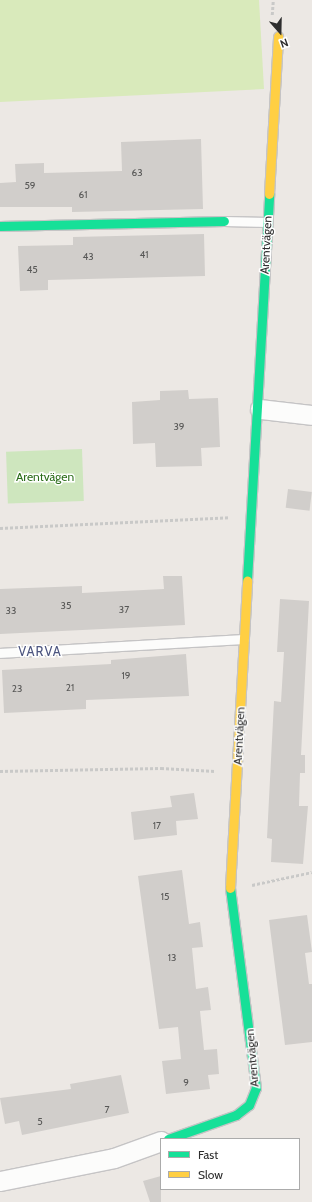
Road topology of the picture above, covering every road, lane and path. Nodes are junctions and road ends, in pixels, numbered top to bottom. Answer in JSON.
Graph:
{"nodes":[{"id":1,"x":278,"y":36,"type":"dead end"},
{"id":2,"x":224,"y":221,"type":"joint"},
{"id":3,"x":267,"y":222,"type":"junction"},
{"id":4,"x":0,"y":226,"type":"edge"},
{"id":5,"x":260,"y":409,"type":"junction"},
{"id":6,"x":312,"y":415,"type":"edge"},
{"id":7,"x":253,"y":516,"type":"junction"},
{"id":8,"x":0,"y":528,"type":"edge"},
{"id":9,"x":244,"y":640,"type":"junction"},
{"id":10,"x":0,"y":653,"type":"edge"},
{"id":11,"x":0,"y":771,"type":"edge"},
{"id":12,"x":237,"y":773,"type":"junction"},
{"id":13,"x":312,"y":872,"type":"edge"},
{"id":14,"x":230,"y":889,"type":"junction"},
{"id":15,"x":171,"y":1138,"type":"edge"},
{"id":16,"x":160,"y":1141,"type":"edge"},
{"id":17,"x":0,"y":1181,"type":"edge"}],
"edges":[{"from":1,"to":3,"type":"street","name":"Arentvägen"},
{"from":2,"to":3,"type":"lane"},
{"from":2,"to":4,"type":"street"},
{"from":3,"to":5,"type":"street","name":"Arentvägen"},
{"from":5,"to":6,"type":"street"},
{"from":5,"to":7,"type":"street","name":"Arentvägen"},
{"from":7,"to":8,"type":"path"},
{"from":7,"to":9,"type":"street","name":"Arentvägen"},
{"from":9,"to":10,"type":"lane"},
{"from":9,"to":12,"type":"street","name":"Arentvägen"},
{"from":11,"to":12,"type":"path"},
{"from":12,"to":14,"type":"street","name":"Arentvägen"},
{"from":13,"to":14,"type":"path"},
{"from":14,"to":15,"type":"street","name":"Arentvägen"},
{"from":16,"to":17,"type":"street"}]}
